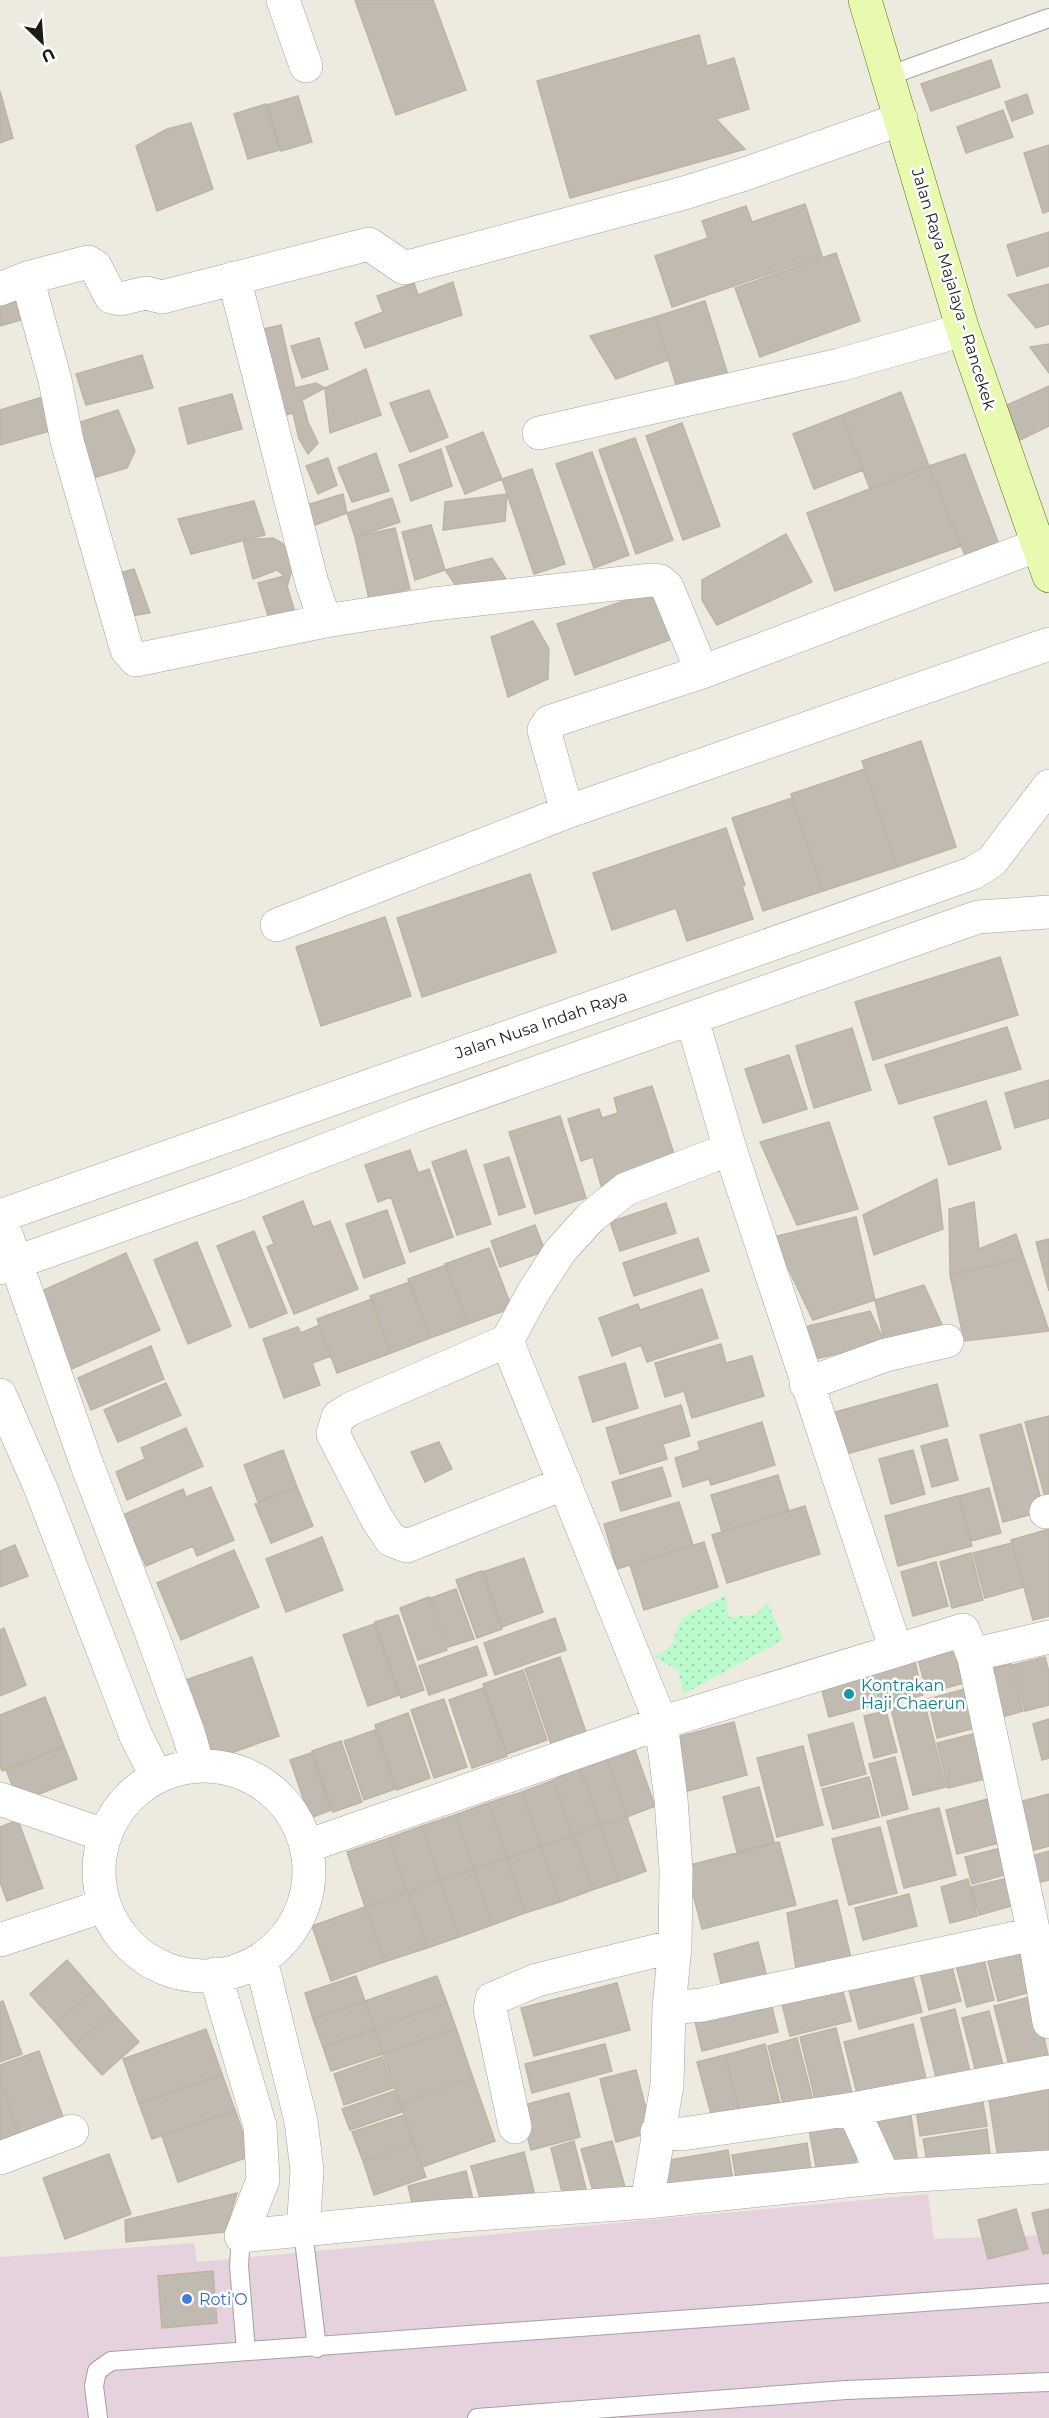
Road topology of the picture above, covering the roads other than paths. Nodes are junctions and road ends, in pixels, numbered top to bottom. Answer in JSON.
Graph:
{"nodes":[{"id":1,"x":283,"y":0,"type":"edge"},
{"id":2,"x":865,"y":0,"type":"edge"},
{"id":3,"x":1049,"y":18,"type":"edge"},
{"id":4,"x":306,"y":66,"type":"dead end"},
{"id":5,"x":888,"y":76,"type":"junction"},
{"id":6,"x":901,"y":119,"type":"junction"},
{"id":7,"x":234,"y":278,"type":"junction"},
{"id":8,"x":14,"y":284,"type":"edge"},
{"id":9,"x":963,"y":330,"type":"junction"},
{"id":10,"x":539,"y":433,"type":"dead end"},
{"id":11,"x":1038,"y":544,"type":"junction"},
{"id":12,"x":1049,"y":576,"type":"edge"},
{"id":13,"x":325,"y":621,"type":"junction"},
{"id":14,"x":1049,"y":644,"type":"edge"},
{"id":15,"x":702,"y":672,"type":"junction"},
{"id":16,"x":1049,"y":786,"type":"edge"},
{"id":17,"x":567,"y":812,"type":"junction"},
{"id":18,"x":1049,"y":912,"type":"edge"},
{"id":19,"x":277,"y":925,"type":"dead end"},
{"id":20,"x":692,"y":1019,"type":"junction"},
{"id":21,"x":399,"y":1074,"type":"junction"},
{"id":22,"x":414,"y":1116,"type":"junction"},
{"id":23,"x":730,"y":1149,"type":"junction"},
{"id":24,"x":0,"y":1216,"type":"edge"},
{"id":25,"x":8,"y":1265,"type":"edge"},
{"id":26,"x":507,"y":1341,"type":"junction"},
{"id":27,"x":947,"y":1341,"type":"dead end"},
{"id":28,"x":806,"y":1384,"type":"junction"},
{"id":29,"x":0,"y":1395,"type":"edge"},
{"id":30,"x":565,"y":1483,"type":"junction"},
{"id":31,"x":1049,"y":1637,"type":"edge"},
{"id":32,"x":896,"y":1650,"type":"junction"},
{"id":33,"x":974,"y":1658,"type":"junction"},
{"id":34,"x":661,"y":1723,"type":"junction"},
{"id":35,"x":198,"y":1767,"type":"junction"},
{"id":36,"x":157,"y":1777,"type":"junction"},
{"id":37,"x":0,"y":1799,"type":"edge"},
{"id":38,"x":104,"y":1835,"type":"junction"},
{"id":39,"x":307,"y":1846,"type":"junction"},
{"id":40,"x":103,"y":1906,"type":"junction"},
{"id":41,"x":1034,"y":1934,"type":"junction"},
{"id":42,"x":0,"y":1940,"type":"edge"},
{"id":43,"x":675,"y":1946,"type":"junction"},
{"id":44,"x":261,"y":1960,"type":"junction"},
{"id":45,"x":215,"y":1974,"type":"junction"},
{"id":46,"x":669,"y":2008,"type":"junction"},
{"id":47,"x":1049,"y":2022,"type":"edge"},
{"id":48,"x":1049,"y":2072,"type":"edge"},
{"id":49,"x":854,"y":2109,"type":"junction"},
{"id":50,"x":515,"y":2127,"type":"dead end"},
{"id":51,"x":72,"y":2131,"type":"dead end"},
{"id":52,"x":657,"y":2132,"type":"junction"},
{"id":53,"x":0,"y":2158,"type":"edge"},
{"id":54,"x":1049,"y":2167,"type":"edge"},
{"id":55,"x":884,"y":2177,"type":"junction"},
{"id":56,"x":647,"y":2202,"type":"junction"},
{"id":57,"x":303,"y":2231,"type":"junction"},
{"id":58,"x":241,"y":2236,"type":"junction"},
{"id":59,"x":1049,"y":2293,"type":"edge"},
{"id":60,"x":316,"y":2348,"type":"junction"},
{"id":61,"x":246,"y":2351,"type":"junction"},
{"id":62,"x":1049,"y":2382,"type":"edge"},
{"id":63,"x":98,"y":2418,"type":"edge"},
{"id":64,"x":477,"y":2418,"type":"edge"}],
"edges":[{"from":1,"to":4,"type":"street"},
{"from":2,"to":5,"type":"main road","name":"Jalan Raya Majalaya - Rancekek"},
{"from":3,"to":5,"type":"lane"},
{"from":5,"to":6,"type":"main road","name":"Jalan Raya Majalaya - Rancekek"},
{"from":6,"to":7,"type":"street"},
{"from":6,"to":9,"type":"main road","name":"Jalan Raya Majalaya - Rancekek"},
{"from":7,"to":8,"type":"street"},
{"from":7,"to":13,"type":"street"},
{"from":8,"to":13,"type":"street"},
{"from":9,"to":10,"type":"street"},
{"from":9,"to":11,"type":"main road","name":"Jalan Raya Majalaya - Rancekek"},
{"from":11,"to":12,"type":"main road","name":"Jalan Raya Majalaya - Rancekek"},
{"from":11,"to":15,"type":"street"},
{"from":13,"to":15,"type":"street"},
{"from":14,"to":17,"type":"street"},
{"from":15,"to":17,"type":"street"},
{"from":16,"to":21,"type":"street","name":"Jalan Nusa Indah Raya"},
{"from":17,"to":19,"type":"street"},
{"from":18,"to":20,"type":"street"},
{"from":20,"to":22,"type":"street"},
{"from":20,"to":23,"type":"street"},
{"from":21,"to":22,"type":"street"},
{"from":21,"to":24,"type":"street","name":"Jalan Nusa Indah Raya"},
{"from":22,"to":25,"type":"street"},
{"from":23,"to":26,"type":"street"},
{"from":23,"to":28,"type":"street"},
{"from":24,"to":25,"type":"street"},
{"from":25,"to":35,"type":"street"},
{"from":26,"to":30,"type":"street"},
{"from":26,"to":30,"type":"street"},
{"from":27,"to":28,"type":"street"},
{"from":28,"to":32,"type":"street"},
{"from":29,"to":36,"type":"street"},
{"from":30,"to":34,"type":"street"},
{"from":31,"to":33,"type":"street"},
{"from":32,"to":33,"type":"street"},
{"from":32,"to":34,"type":"street"},
{"from":33,"to":41,"type":"street"},
{"from":34,"to":39,"type":"street"},
{"from":34,"to":43,"type":"street"},
{"from":35,"to":36,"type":"street"},
{"from":35,"to":39,"type":"street"},
{"from":36,"to":38,"type":"street"},
{"from":37,"to":38,"type":"street"},
{"from":38,"to":40,"type":"street"},
{"from":39,"to":44,"type":"street"},
{"from":40,"to":42,"type":"street"},
{"from":40,"to":45,"type":"street"},
{"from":41,"to":46,"type":"street"},
{"from":41,"to":47,"type":"street"},
{"from":43,"to":46,"type":"street"},
{"from":43,"to":50,"type":"street"},
{"from":44,"to":45,"type":"street"},
{"from":44,"to":57,"type":"street"},
{"from":45,"to":58,"type":"street"},
{"from":46,"to":52,"type":"street"},
{"from":48,"to":49,"type":"street"},
{"from":49,"to":52,"type":"street"},
{"from":49,"to":55,"type":"street"},
{"from":51,"to":53,"type":"street"},
{"from":52,"to":56,"type":"street"},
{"from":54,"to":55,"type":"street"},
{"from":55,"to":56,"type":"street"},
{"from":56,"to":57,"type":"street"},
{"from":57,"to":58,"type":"street"},
{"from":57,"to":60,"type":"lane"},
{"from":58,"to":61,"type":"lane"},
{"from":59,"to":60,"type":"lane"},
{"from":60,"to":61,"type":"lane"},
{"from":61,"to":63,"type":"lane"},
{"from":62,"to":64,"type":"lane"}]}
